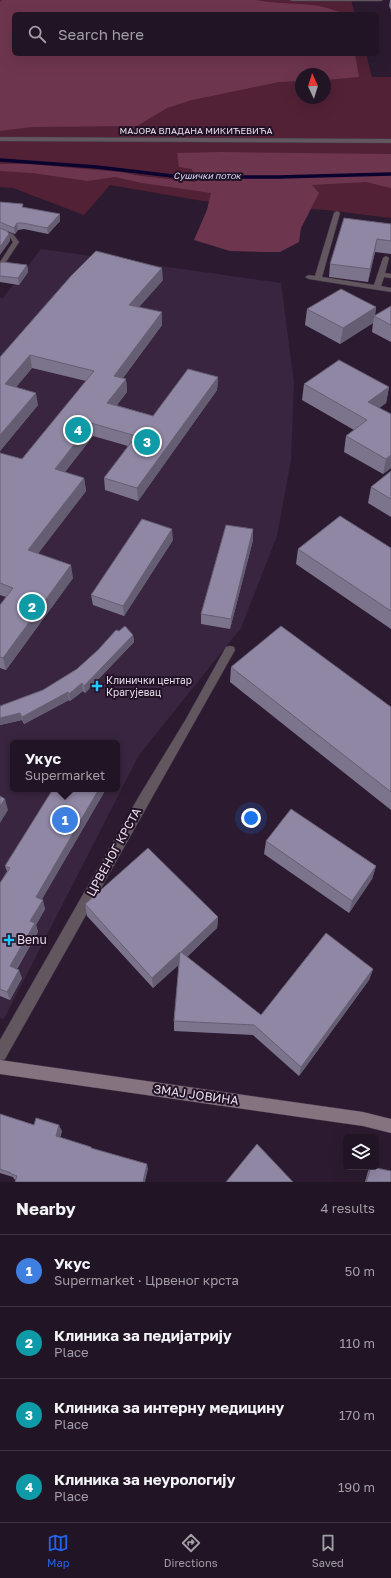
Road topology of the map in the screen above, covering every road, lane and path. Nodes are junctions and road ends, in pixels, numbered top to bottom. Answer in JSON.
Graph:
{"nodes":[{"id":1,"x":292,"y":0,"type":"edge"},
{"id":2,"x":381,"y":0,"type":"edge"},
{"id":3,"x":0,"y":139,"type":"edge"},
{"id":4,"x":391,"y":141,"type":"edge"},
{"id":5,"x":337,"y":213,"type":"dead end"},
{"id":6,"x":0,"y":231,"type":"edge"},
{"id":7,"x":386,"y":258,"type":"dead end"},
{"id":8,"x":0,"y":267,"type":"edge"},
{"id":9,"x":381,"y":275,"type":"junction"},
{"id":10,"x":309,"y":276,"type":"dead end"},
{"id":11,"x":391,"y":276,"type":"edge"},
{"id":12,"x":318,"y":278,"type":"junction"},
{"id":13,"x":377,"y":288,"type":"junction"},
{"id":14,"x":391,"y":290,"type":"edge"},
{"id":15,"x":230,"y":650,"type":"dead end"},
{"id":16,"x":0,"y":1054,"type":"edge"},
{"id":17,"x":0,"y":1067,"type":"edge"},
{"id":18,"x":391,"y":1126,"type":"edge"}],
"edges":[{"from":1,"to":2,"type":"street"},
{"from":3,"to":4,"type":"street","name":"МАЈОРА ВЛАДАНА МИКИЋЕВИЋА"},
{"from":5,"to":12,"type":"street"},
{"from":6,"to":8,"type":"street"},
{"from":7,"to":9,"type":"street"},
{"from":9,"to":11,"type":"street"},
{"from":9,"to":13,"type":"street"},
{"from":10,"to":12,"type":"street"},
{"from":12,"to":13,"type":"street"},
{"from":13,"to":14,"type":"street"},
{"from":15,"to":16,"type":"street","name":"ЦРВЕНОГ КРСТА"},
{"from":17,"to":18,"type":"main road","name":"ЗМАЈ ЈОВИНА"}]}
